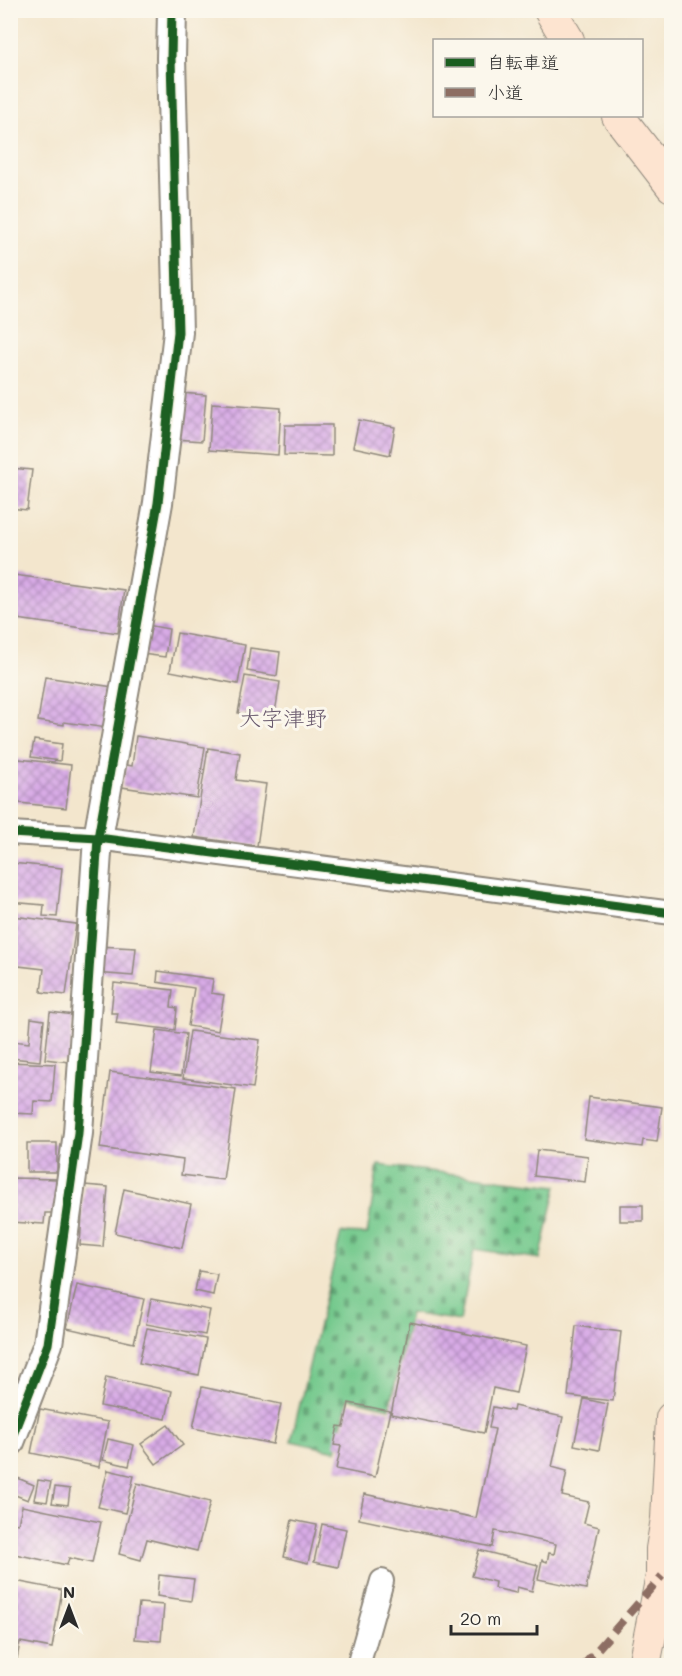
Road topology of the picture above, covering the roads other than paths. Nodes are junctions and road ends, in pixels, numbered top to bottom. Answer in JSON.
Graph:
{"nodes":[{"id":1,"x":172,"y":10,"type":"edge"},
{"id":2,"x":550,"y":10,"type":"edge"},
{"id":3,"x":567,"y":39,"type":"edge"},
{"id":4,"x":619,"y":117,"type":"edge"},
{"id":5,"x":672,"y":186,"type":"edge"},
{"id":6,"x":10,"y":832,"type":"edge"},
{"id":7,"x":98,"y":838,"type":"junction"},
{"id":8,"x":672,"y":913,"type":"edge"},
{"id":9,"x":672,"y":1418,"type":"edge"},
{"id":10,"x":10,"y":1442,"type":"edge"},
{"id":11,"x":382,"y":1581,"type":"dead end"},
{"id":12,"x":358,"y":1665,"type":"edge"},
{"id":13,"x":647,"y":1665,"type":"edge"}],
"edges":[{"from":1,"to":7,"type":"street"},
{"from":2,"to":3,"type":"main road"},
{"from":4,"to":5,"type":"main road"},
{"from":6,"to":7,"type":"street"},
{"from":7,"to":8,"type":"street"},
{"from":7,"to":10,"type":"street"},
{"from":9,"to":13,"type":"main road"},
{"from":11,"to":12,"type":"street"}]}
